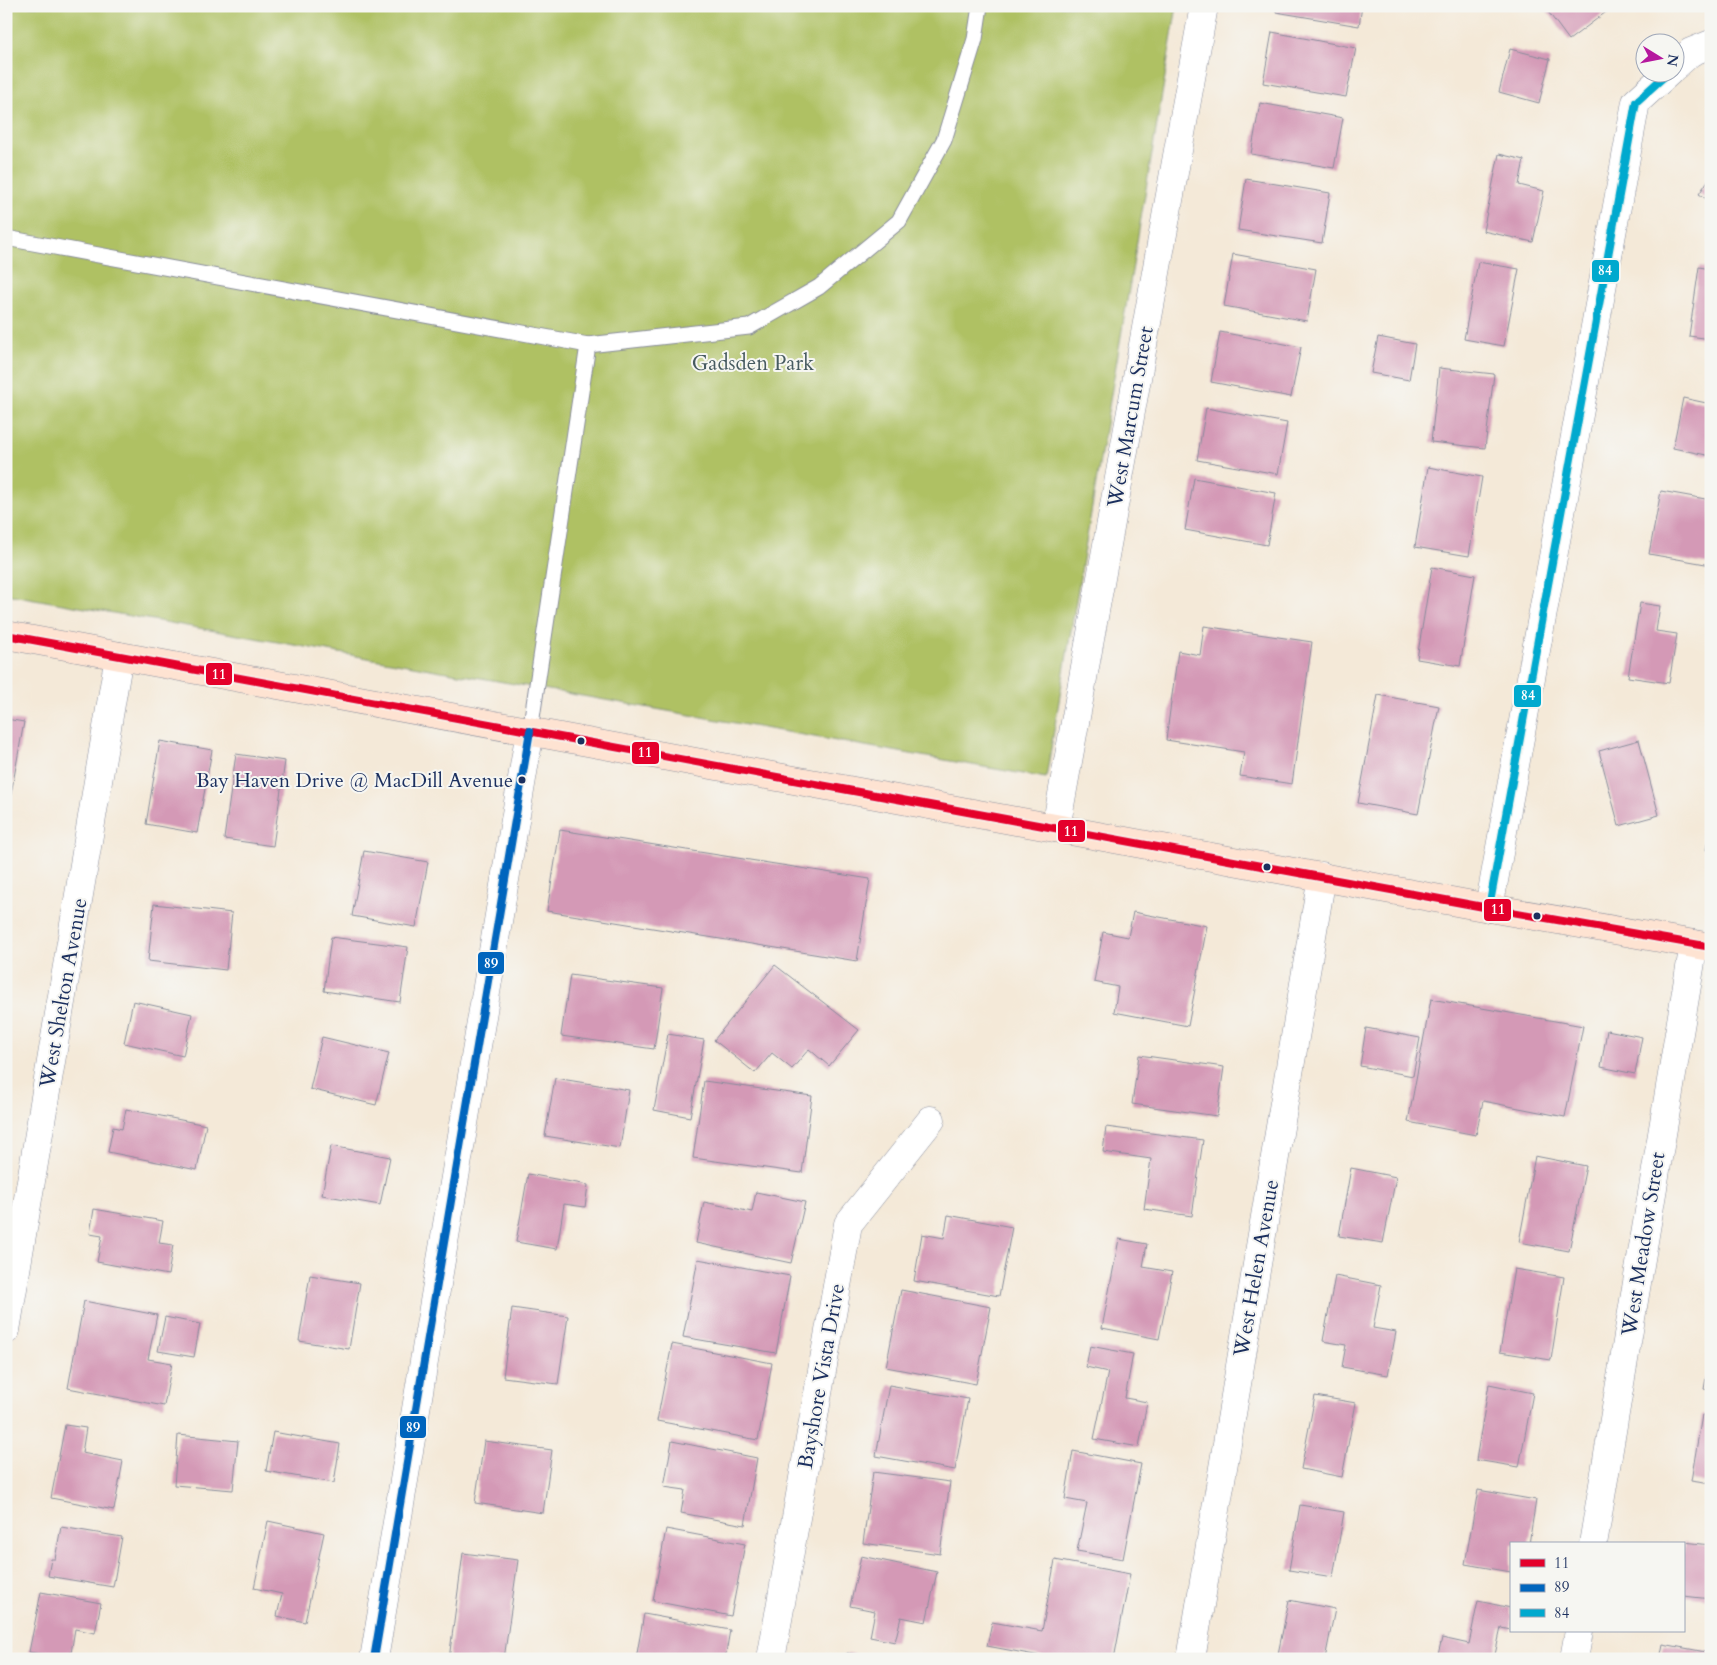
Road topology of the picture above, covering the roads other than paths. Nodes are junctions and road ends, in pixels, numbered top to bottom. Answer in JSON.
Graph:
{"nodes":[{"id":1,"x":980,"y":6,"type":"edge"},
{"id":2,"x":1204,"y":6,"type":"edge"},
{"id":3,"x":1658,"y":82,"type":"edge"},
{"id":4,"x":6,"y":238,"type":"edge"},
{"id":5,"x":588,"y":345,"type":"junction"},
{"id":6,"x":6,"y":635,"type":"edge"},
{"id":7,"x":119,"y":656,"type":"junction"},
{"id":8,"x":530,"y":731,"type":"junction"},
{"id":9,"x":1056,"y":828,"type":"junction"},
{"id":10,"x":1322,"y":876,"type":"junction"},
{"id":11,"x":1489,"y":908,"type":"junction"},
{"id":12,"x":1702,"y":945,"type":"edge"},
{"id":13,"x":931,"y":1120,"type":"dead end"},
{"id":14,"x":6,"y":1330,"type":"edge"},
{"id":15,"x":1593,"y":1542,"type":"edge"},
{"id":16,"x":1579,"y":1632,"type":"edge"},
{"id":17,"x":374,"y":1659,"type":"edge"},
{"id":18,"x":772,"y":1659,"type":"edge"},
{"id":19,"x":1191,"y":1659,"type":"edge"},
{"id":20,"x":1574,"y":1659,"type":"edge"}],
"edges":[{"from":1,"to":5,"type":"lane"},
{"from":2,"to":9,"type":"street","name":"West Marcum Street"},
{"from":3,"to":11,"type":"street"},
{"from":4,"to":5,"type":"lane"},
{"from":5,"to":8,"type":"lane"},
{"from":6,"to":7,"type":"street"},
{"from":7,"to":8,"type":"street"},
{"from":7,"to":14,"type":"street","name":"West Shelton Avenue"},
{"from":8,"to":9,"type":"street"},
{"from":8,"to":17,"type":"street"},
{"from":9,"to":10,"type":"street"},
{"from":10,"to":11,"type":"street"},
{"from":10,"to":19,"type":"street","name":"West Helen Avenue"},
{"from":11,"to":12,"type":"street"},
{"from":12,"to":15,"type":"street","name":"West Meadow Street"},
{"from":13,"to":18,"type":"street","name":"Bayshore Vista Drive"},
{"from":16,"to":20,"type":"street"}]}
